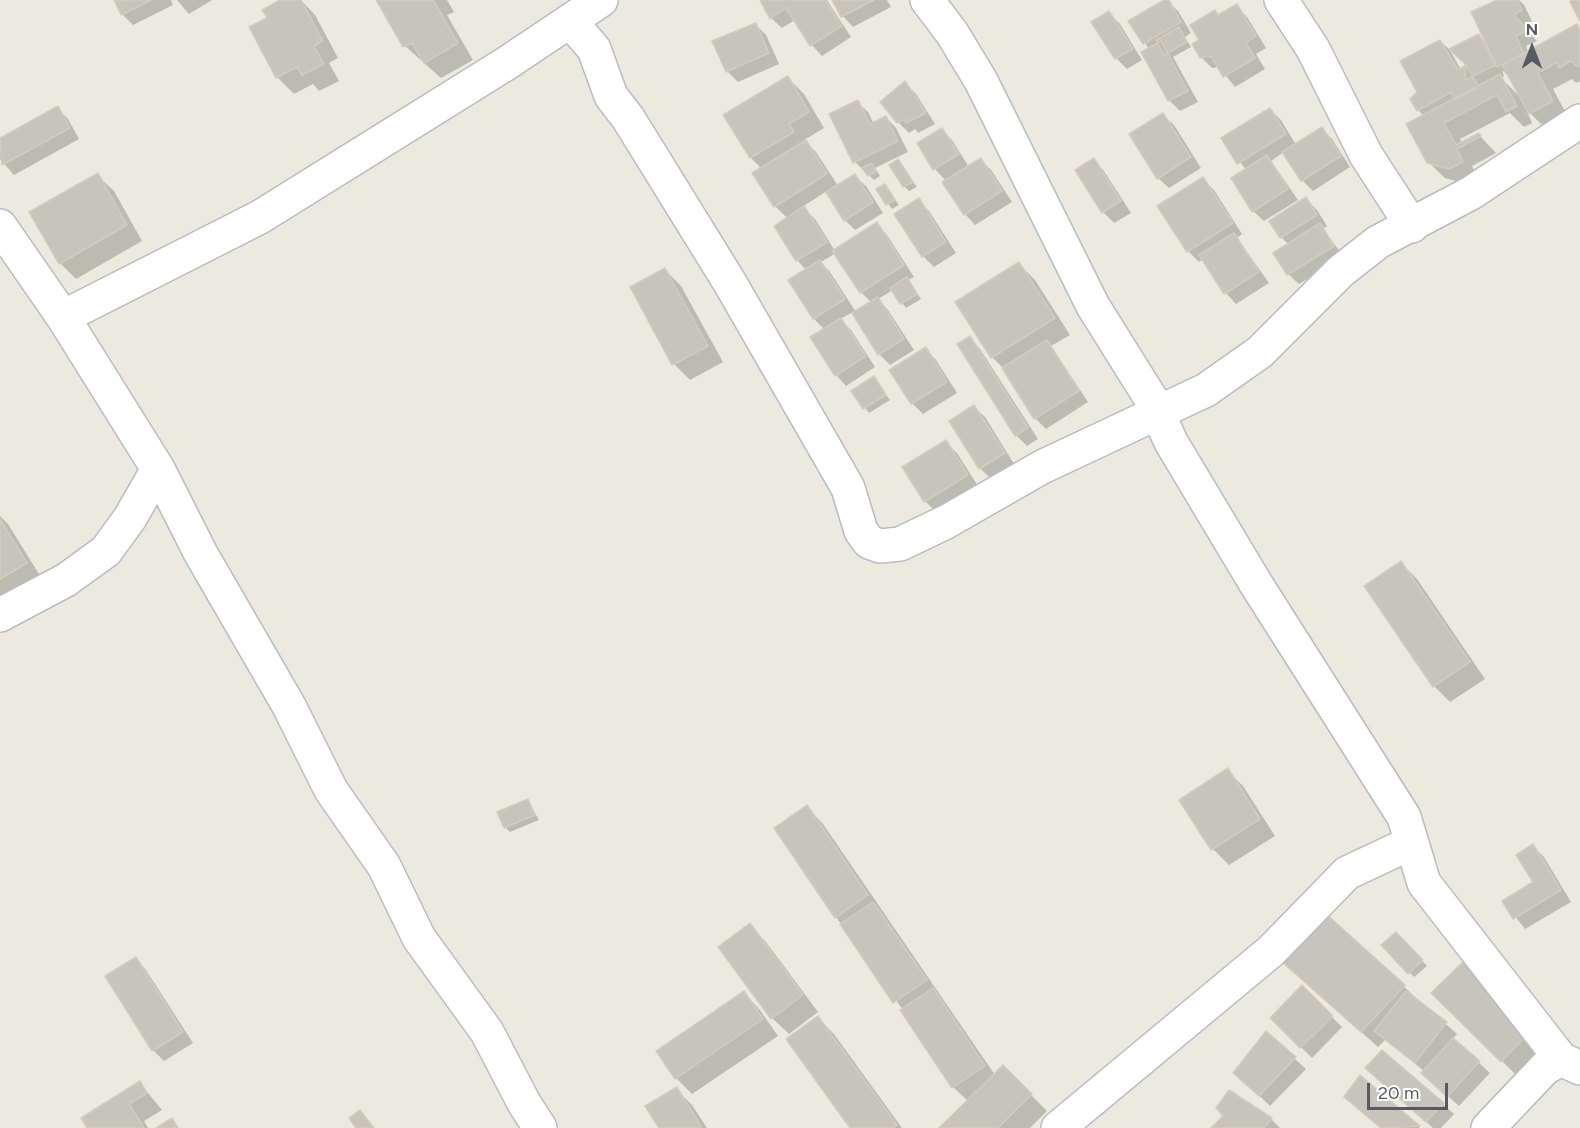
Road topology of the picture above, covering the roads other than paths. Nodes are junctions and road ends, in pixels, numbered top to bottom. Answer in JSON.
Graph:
{"nodes":[{"id":1,"x":601,"y":0,"type":"edge"},
{"id":2,"x":927,"y":0,"type":"edge"},
{"id":3,"x":1281,"y":0,"type":"edge"},
{"id":4,"x":570,"y":21,"type":"junction"},
{"id":5,"x":1580,"y":121,"type":"edge"},
{"id":6,"x":0,"y":225,"type":"edge"},
{"id":7,"x":1412,"y":226,"type":"junction"},
{"id":8,"x":63,"y":317,"type":"junction"},
{"id":9,"x":1158,"y":413,"type":"junction"},
{"id":10,"x":158,"y":469,"type":"junction"},
{"id":11,"x":0,"y":615,"type":"edge"},
{"id":12,"x":1411,"y":843,"type":"junction"},
{"id":13,"x":1571,"y":1063,"type":"edge"},
{"id":14,"x":540,"y":1128,"type":"edge"},
{"id":15,"x":1058,"y":1128,"type":"edge"},
{"id":16,"x":1488,"y":1128,"type":"edge"}],
"edges":[{"from":1,"to":4,"type":"street"},
{"from":2,"to":9,"type":"street"},
{"from":3,"to":7,"type":"street"},
{"from":4,"to":8,"type":"street"},
{"from":4,"to":9,"type":"street"},
{"from":5,"to":7,"type":"street"},
{"from":6,"to":8,"type":"street"},
{"from":7,"to":9,"type":"street"},
{"from":8,"to":10,"type":"street"},
{"from":9,"to":12,"type":"street"},
{"from":10,"to":11,"type":"street"},
{"from":10,"to":14,"type":"street"},
{"from":12,"to":13,"type":"street"},
{"from":12,"to":15,"type":"street"},
{"from":13,"to":16,"type":"street"}]}
